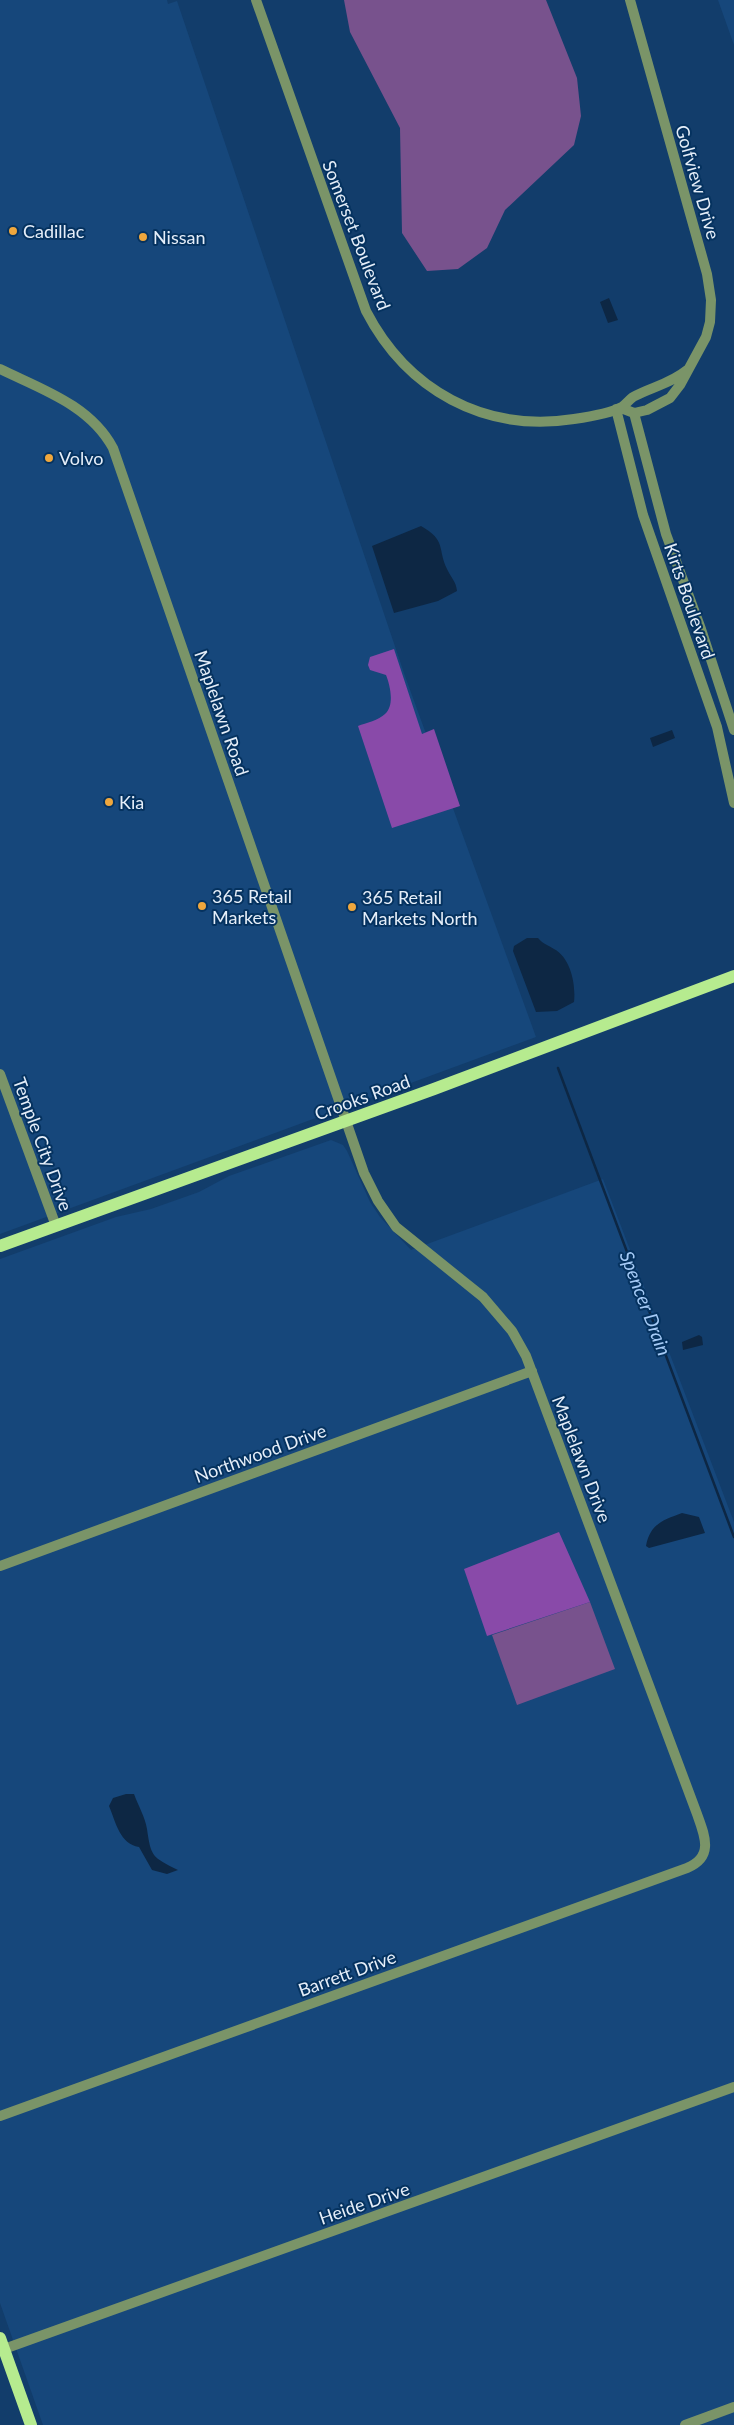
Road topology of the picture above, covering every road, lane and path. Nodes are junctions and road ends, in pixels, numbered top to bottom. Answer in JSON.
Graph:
{"nodes":[{"id":1,"x":256,"y":0,"type":"edge"},
{"id":2,"x":630,"y":0,"type":"edge"},
{"id":3,"x":0,"y":369,"type":"edge"},
{"id":4,"x":687,"y":370,"type":"junction"},
{"id":5,"x":618,"y":408,"type":"junction"},
{"id":6,"x":634,"y":413,"type":"junction"},
{"id":7,"x":734,"y":730,"type":"edge"},
{"id":8,"x":734,"y":803,"type":"edge"},
{"id":9,"x":734,"y":976,"type":"edge"},
{"id":10,"x":0,"y":1074,"type":"edge"},
{"id":11,"x":346,"y":1121,"type":"junction"},
{"id":12,"x":56,"y":1226,"type":"junction"},
{"id":13,"x":0,"y":1246,"type":"edge"},
{"id":14,"x":532,"y":1372,"type":"junction"},
{"id":15,"x":0,"y":1566,"type":"edge"},
{"id":16,"x":702,"y":1858,"type":"joint"},
{"id":17,"x":734,"y":2087,"type":"edge"},
{"id":18,"x":0,"y":2116,"type":"edge"},
{"id":19,"x":2,"y":2344,"type":"edge"},
{"id":20,"x":734,"y":2407,"type":"edge"},
{"id":21,"x":31,"y":2425,"type":"edge"},
{"id":22,"x":684,"y":2425,"type":"edge"}],
"edges":[{"from":1,"to":5,"type":"street","name":"Somerset Boulevard"},
{"from":2,"to":4,"type":"street","name":"Golfview Drive"},
{"from":3,"to":11,"type":"street","name":"Maplelawn Road"},
{"from":4,"to":5,"type":"street","name":"Golfview Drive"},
{"from":4,"to":6,"type":"street","name":"Golfview Drive"},
{"from":5,"to":6,"type":"street"},
{"from":5,"to":8,"type":"street","name":"Kirts Boulevard"},
{"from":6,"to":7,"type":"street","name":"Kirts Boulevard"},
{"from":9,"to":11,"type":"main road","name":"Crooks Road"},
{"from":10,"to":12,"type":"street","name":"Temple City Drive"},
{"from":11,"to":12,"type":"main road","name":"Crooks Road"},
{"from":11,"to":14,"type":"street","name":"Maplelawn Drive"},
{"from":12,"to":13,"type":"main road","name":"Crooks Road"},
{"from":14,"to":15,"type":"street","name":"Northwood Drive"},
{"from":14,"to":16,"type":"street","name":"Maplelawn Drive"},
{"from":16,"to":18,"type":"street","name":"Barrett Drive"},
{"from":17,"to":19,"type":"street","name":"Heide Drive"},
{"from":19,"to":21,"type":"main road"},
{"from":20,"to":22,"type":"street"}]}
